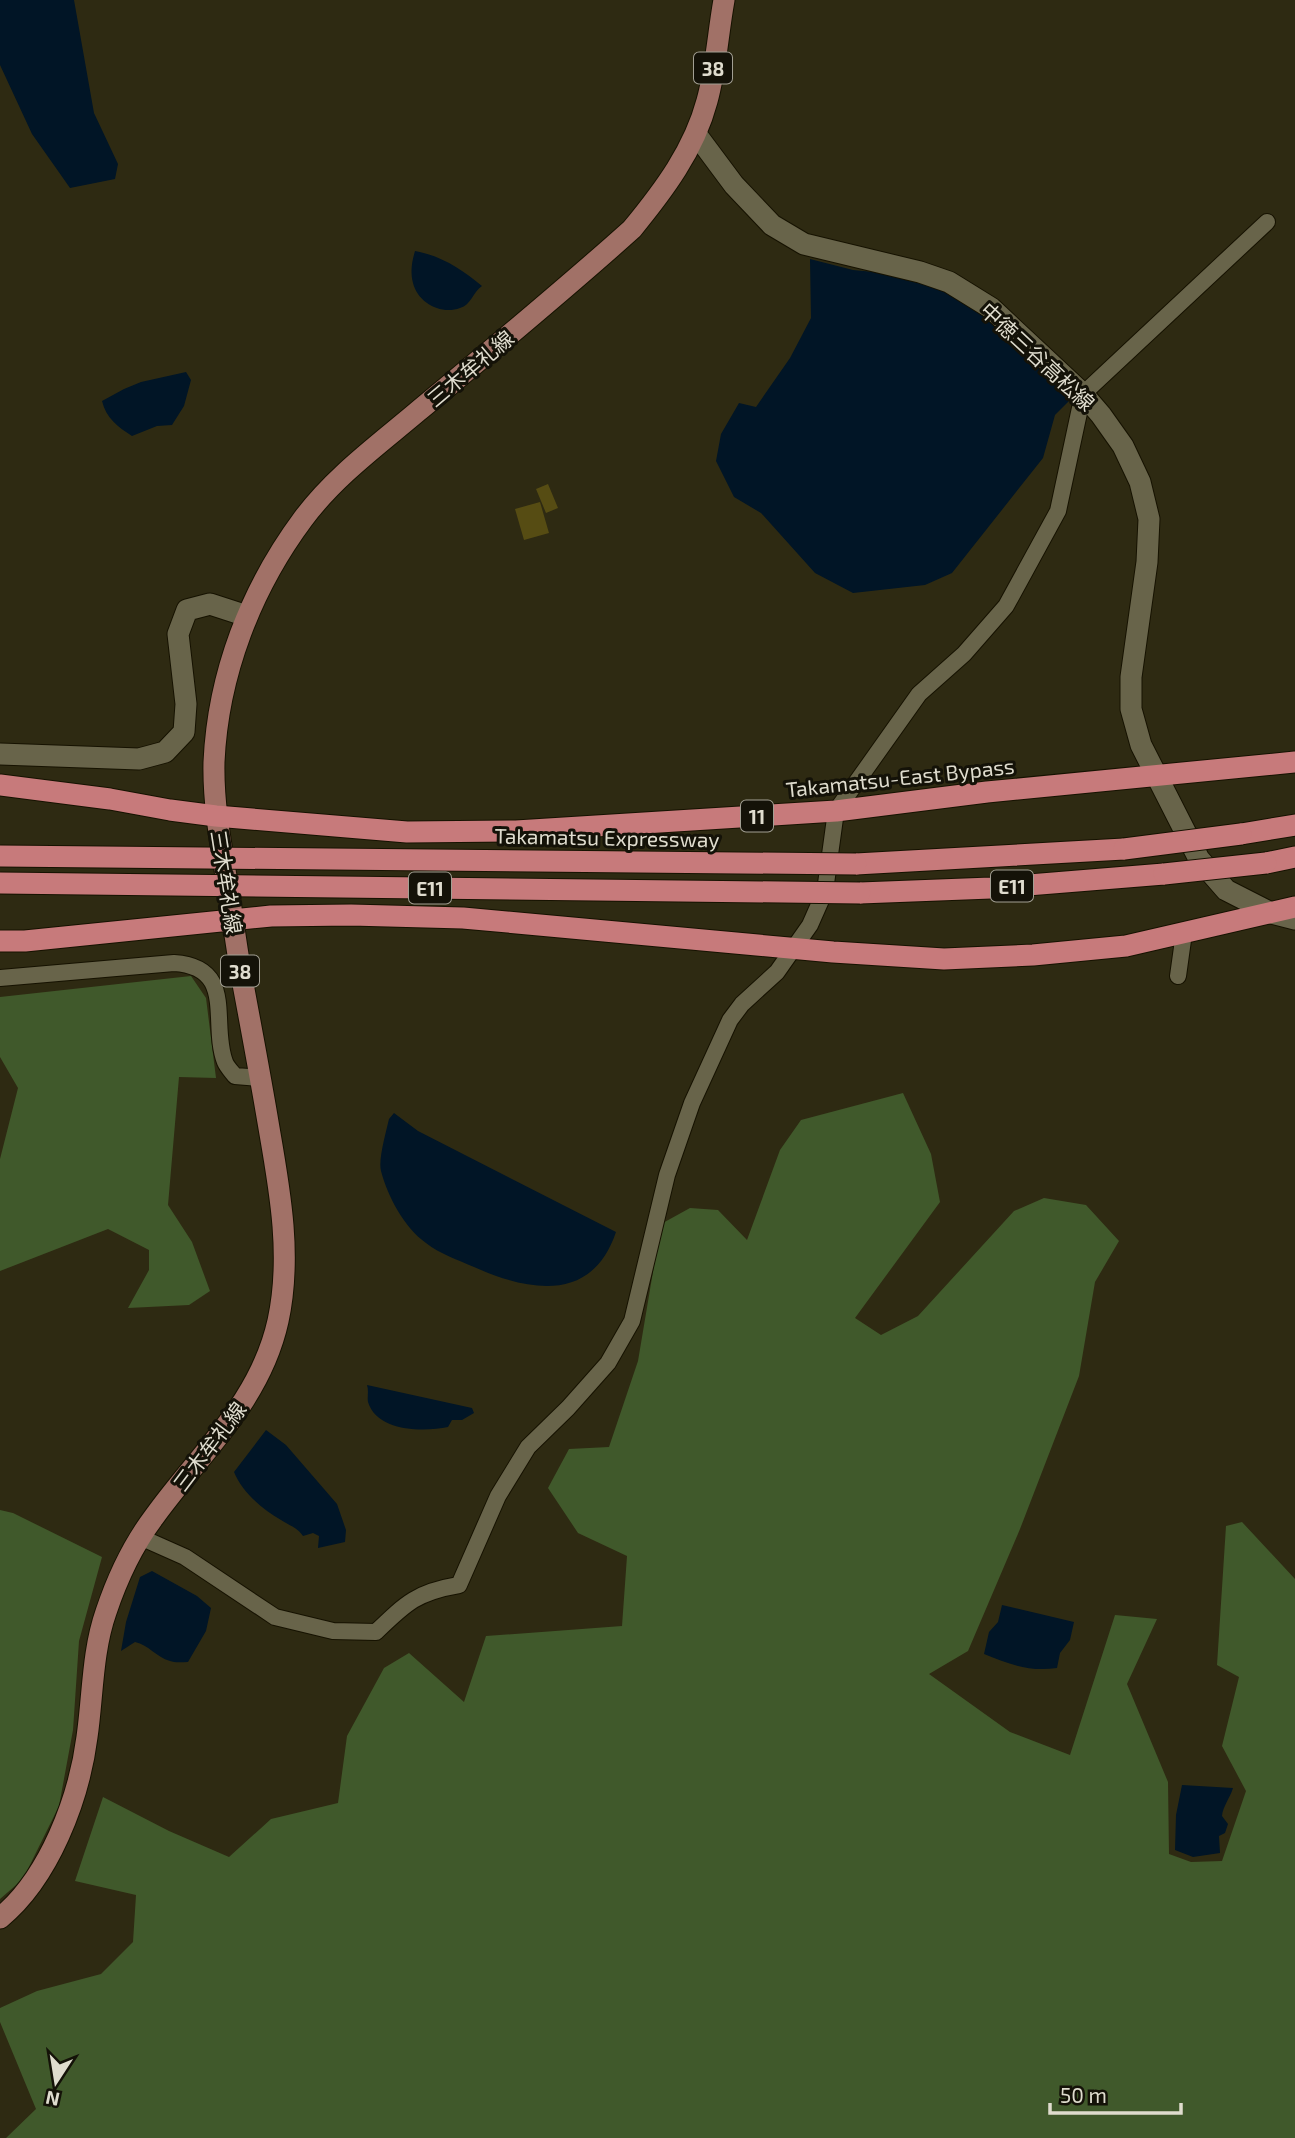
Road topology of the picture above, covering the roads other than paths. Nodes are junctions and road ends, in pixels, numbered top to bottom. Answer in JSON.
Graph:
{"nodes":[{"id":1,"x":723,"y":0,"type":"edge"},
{"id":2,"x":696,"y":134,"type":"junction"},
{"id":3,"x":1267,"y":222,"type":"dead end"},
{"id":4,"x":1083,"y":394,"type":"junction"},
{"id":5,"x":247,"y":616,"type":"junction"},
{"id":6,"x":0,"y":754,"type":"edge"},
{"id":7,"x":1295,"y":762,"type":"edge"},
{"id":8,"x":1156,"y":777,"type":"junction"},
{"id":9,"x":0,"y":785,"type":"edge"},
{"id":10,"x":836,"y":811,"type":"junction"},
{"id":11,"x":216,"y":816,"type":"junction"},
{"id":12,"x":1295,"y":825,"type":"edge"},
{"id":13,"x":0,"y":856,"type":"edge"},
{"id":14,"x":1295,"y":857,"type":"edge"},
{"id":15,"x":0,"y":883,"type":"edge"},
{"id":16,"x":1295,"y":907,"type":"edge"},
{"id":17,"x":1271,"y":913,"type":"junction"},
{"id":18,"x":233,"y":919,"type":"junction"},
{"id":19,"x":1295,"y":919,"type":"edge"},
{"id":20,"x":1184,"y":933,"type":"junction"},
{"id":21,"x":0,"y":941,"type":"edge"},
{"id":22,"x":793,"y":948,"type":"junction"},
{"id":23,"x":1178,"y":975,"type":"dead end"},
{"id":24,"x":0,"y":978,"type":"edge"},
{"id":25,"x":261,"y":1078,"type":"junction"},
{"id":26,"x":141,"y":1537,"type":"junction"},
{"id":27,"x":0,"y":1918,"type":"edge"}],
"edges":[{"from":1,"to":2,"type":"main road","name":"三木牟礼線","number":"38"},
{"from":2,"to":4,"type":"main road","name":"中徳三谷高松線"},
{"from":2,"to":5,"type":"main road","name":"三木牟礼線","number":"38"},
{"from":3,"to":4,"type":"street"},
{"from":4,"to":8,"type":"main road","name":"中徳三谷高松線"},
{"from":4,"to":10,"type":"street"},
{"from":5,"to":6,"type":"main road"},
{"from":5,"to":11,"type":"main road","name":"三木牟礼線","number":"38"},
{"from":7,"to":8,"type":"highway","name":"Takamatsu-East Bypass","number":"11"},
{"from":8,"to":10,"type":"highway","name":"Takamatsu-East Bypass","number":"11"},
{"from":8,"to":17,"type":"main road","name":"中徳三谷高松線"},
{"from":9,"to":11,"type":"highway","name":"Takamatsu-East Bypass"},
{"from":10,"to":11,"type":"highway","name":"Takamatsu-East Bypass","number":"11"},
{"from":10,"to":22,"type":"street"},
{"from":11,"to":18,"type":"main road","name":"三木牟礼線","number":"38"},
{"from":12,"to":13,"type":"highway","name":"Takamatsu Expressway","number":"E11","bridge":true},
{"from":14,"to":15,"type":"highway","number":"E11","bridge":true},
{"from":16,"to":17,"type":"highway"},
{"from":17,"to":19,"type":"main road","name":"中徳三谷高松線"},
{"from":17,"to":20,"type":"highway"},
{"from":18,"to":21,"type":"highway"},
{"from":18,"to":22,"type":"highway"},
{"from":18,"to":25,"type":"main road","name":"三木牟礼線","number":"38"},
{"from":20,"to":22,"type":"highway"},
{"from":20,"to":23,"type":"street"},
{"from":22,"to":26,"type":"street"},
{"from":24,"to":25,"type":"street"},
{"from":25,"to":26,"type":"main road","name":"三木牟礼線","number":"38"},
{"from":26,"to":27,"type":"main road","name":"三木牟礼線","number":"38"}]}
